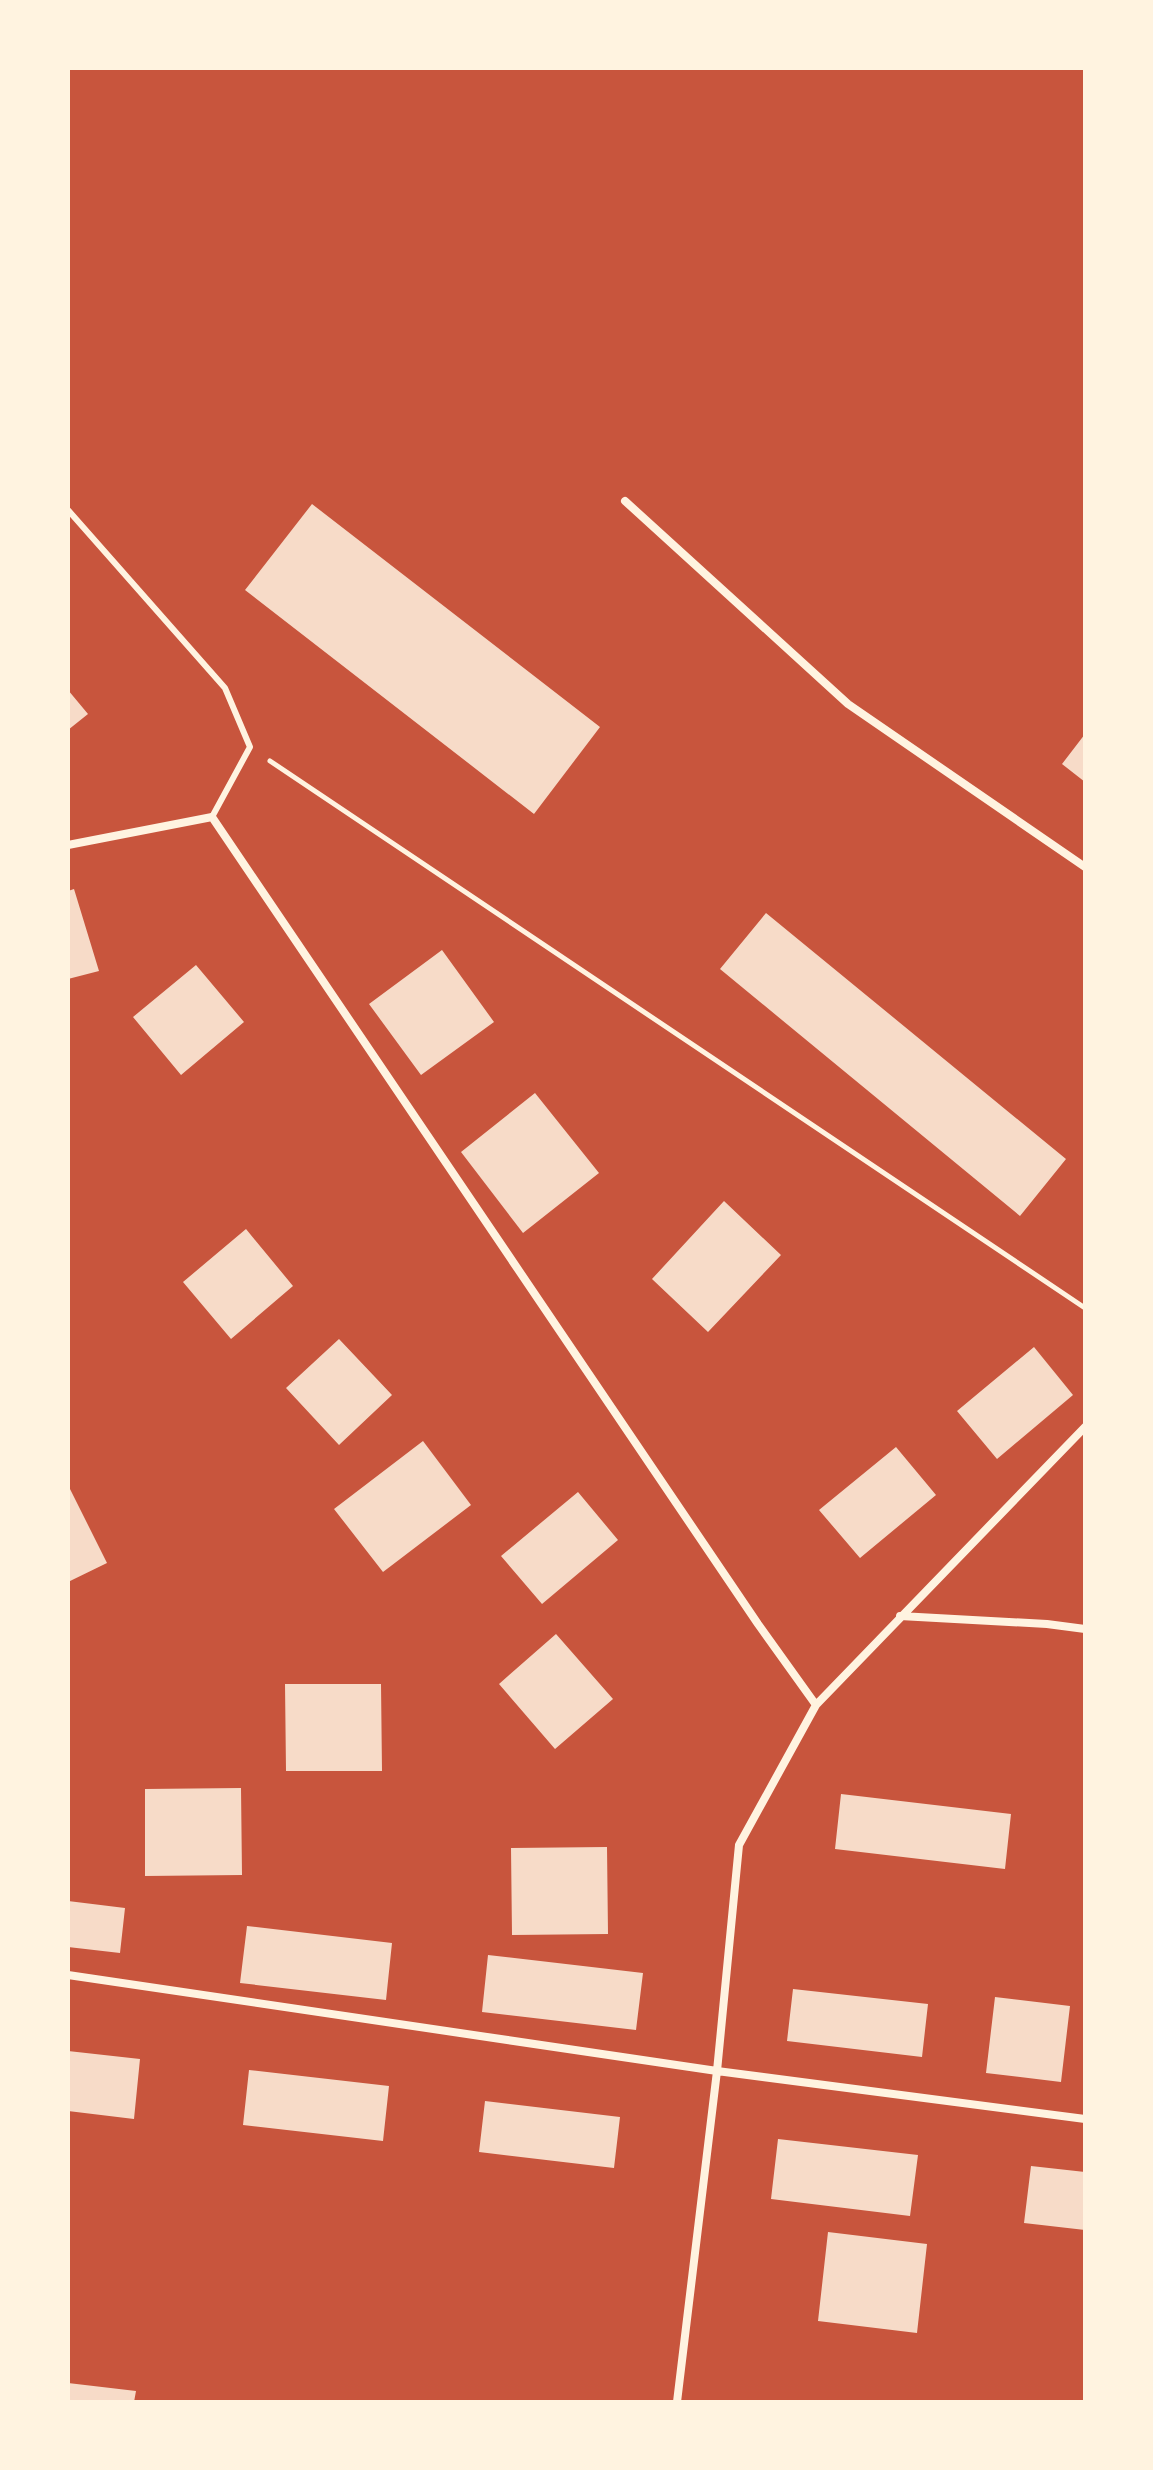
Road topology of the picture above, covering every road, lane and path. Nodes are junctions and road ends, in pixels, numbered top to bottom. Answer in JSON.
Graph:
{"nodes":[{"id":1,"x":625,"y":501,"type":"dead end"},
{"id":2,"x":68,"y":510,"type":"edge"},
{"id":3,"x":250,"y":747,"type":"junction"},
{"id":4,"x":212,"y":817,"type":"junction"},
{"id":5,"x":68,"y":845,"type":"edge"},
{"id":6,"x":1085,"y":867,"type":"edge"},
{"id":7,"x":1085,"y":1308,"type":"edge"},
{"id":8,"x":1085,"y":1427,"type":"edge"},
{"id":9,"x":900,"y":1616,"type":"junction"},
{"id":10,"x":1085,"y":1629,"type":"edge"},
{"id":11,"x":816,"y":1705,"type":"junction"},
{"id":12,"x":68,"y":1975,"type":"edge"},
{"id":13,"x":717,"y":2071,"type":"junction"},
{"id":14,"x":1085,"y":2119,"type":"edge"},
{"id":15,"x":677,"y":2402,"type":"edge"}],
"edges":[{"from":1,"to":6,"type":"street"},
{"from":2,"to":3,"type":"lane"},
{"from":3,"to":4,"type":"lane"},
{"from":3,"to":7,"type":"path"},
{"from":4,"to":5,"type":"street"},
{"from":4,"to":11,"type":"street"},
{"from":8,"to":9,"type":"street"},
{"from":9,"to":10,"type":"street"},
{"from":9,"to":11,"type":"street"},
{"from":11,"to":13,"type":"street"},
{"from":12,"to":13,"type":"street"},
{"from":13,"to":14,"type":"street"},
{"from":13,"to":15,"type":"street"}]}
